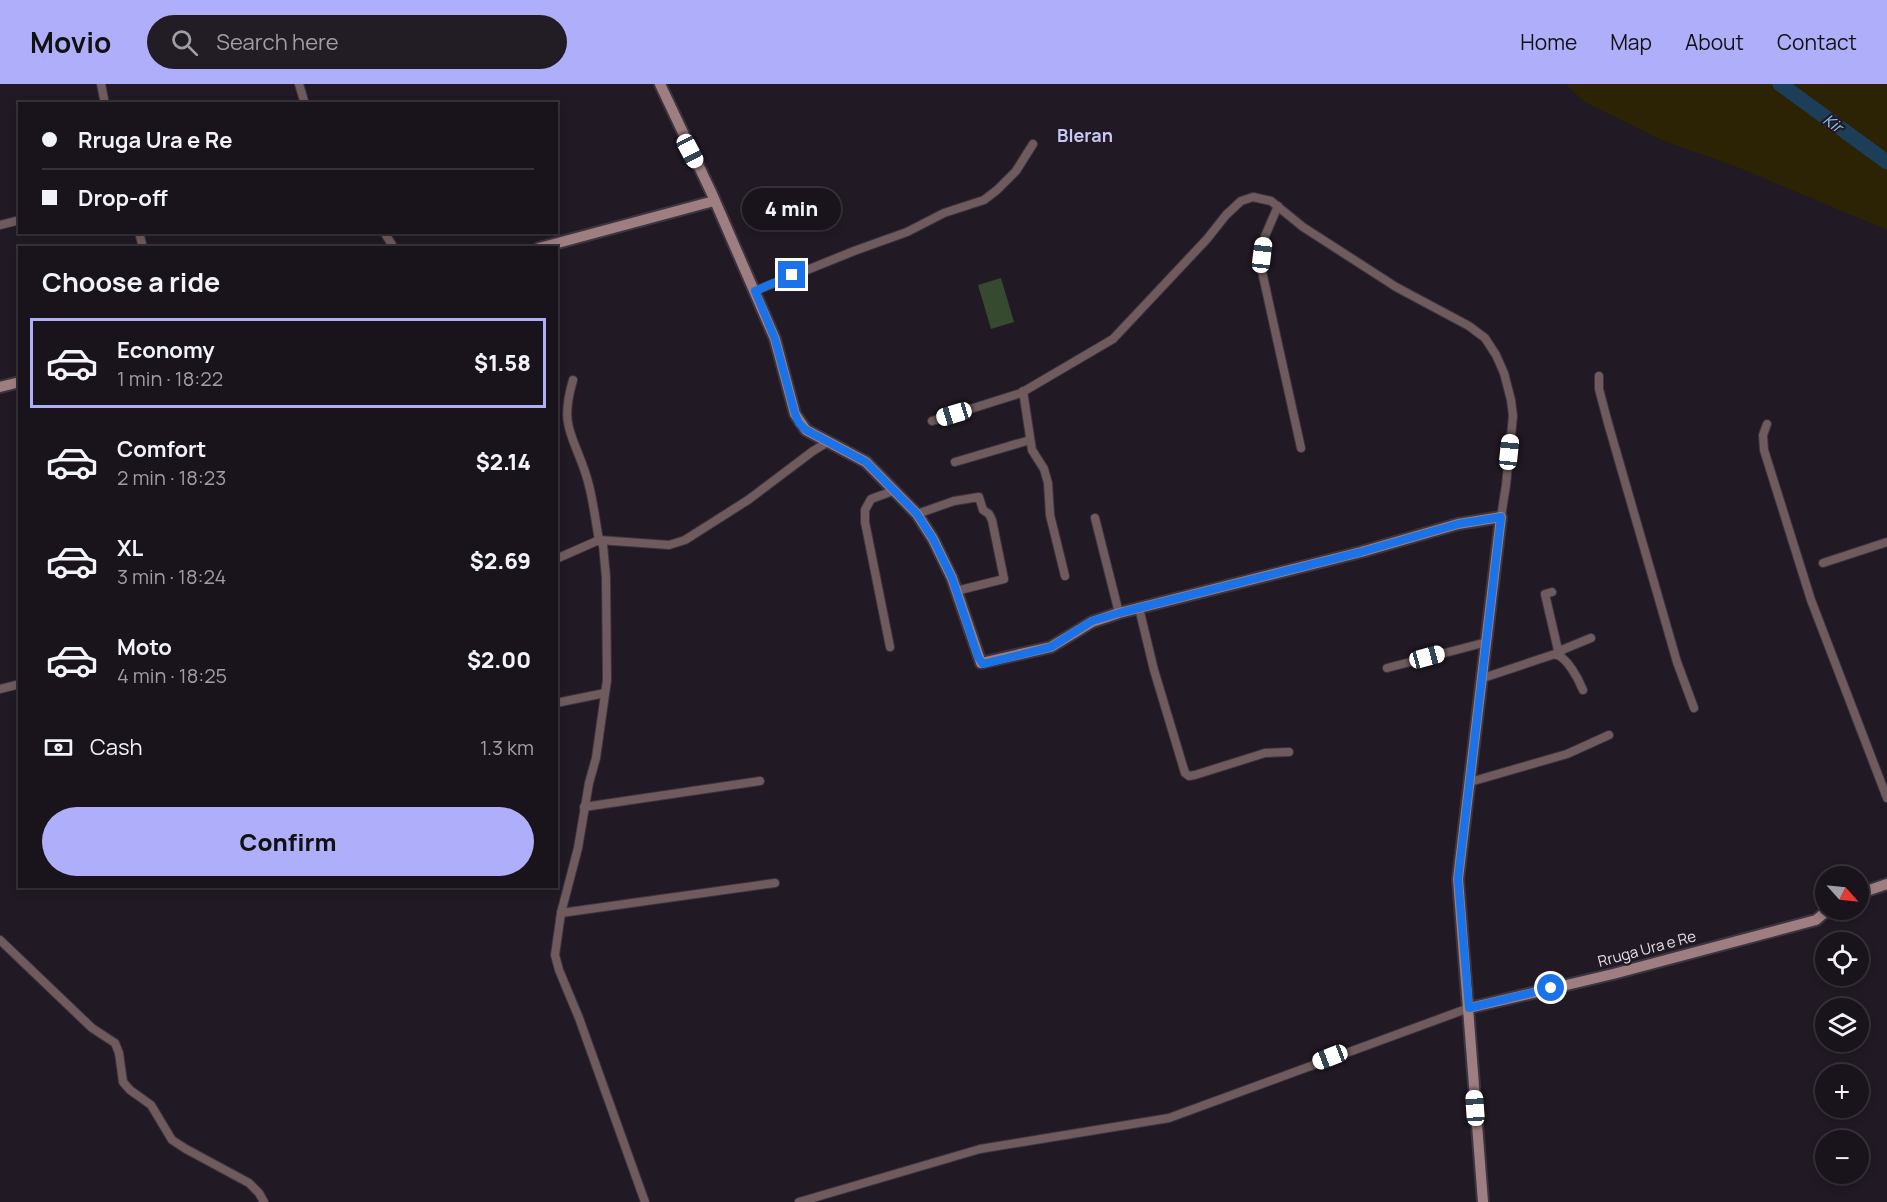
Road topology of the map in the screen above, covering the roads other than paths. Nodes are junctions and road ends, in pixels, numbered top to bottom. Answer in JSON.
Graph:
{"nodes":[{"id":1,"x":101,"y":84,"type":"edge"},
{"id":2,"x":299,"y":84,"type":"edge"},
{"id":3,"x":660,"y":84,"type":"edge"},
{"id":4,"x":105,"y":102,"type":"edge"},
{"id":5,"x":304,"y":102,"type":"edge"},
{"id":6,"x":1033,"y":144,"type":"dead end"},
{"id":7,"x":714,"y":201,"type":"junction"},
{"id":8,"x":1278,"y":206,"type":"junction"},
{"id":9,"x":18,"y":220,"type":"edge"},
{"id":10,"x":0,"y":225,"type":"edge"},
{"id":11,"x":546,"y":246,"type":"edge"},
{"id":12,"x":755,"y":291,"type":"junction"},
{"id":13,"x":1599,"y":376,"type":"dead end"},
{"id":14,"x":573,"y":380,"type":"dead end"},
{"id":15,"x":18,"y":382,"type":"edge"},
{"id":16,"x":0,"y":387,"type":"edge"},
{"id":17,"x":1023,"y":391,"type":"junction"},
{"id":18,"x":932,"y":421,"type":"dead end"},
{"id":19,"x":1767,"y":424,"type":"dead end"},
{"id":20,"x":1030,"y":440,"type":"junction"},
{"id":21,"x":828,"y":442,"type":"junction"},
{"id":22,"x":1301,"y":448,"type":"dead end"},
{"id":23,"x":955,"y":462,"type":"dead end"},
{"id":24,"x":893,"y":491,"type":"junction"},
{"id":25,"x":917,"y":514,"type":"junction"},
{"id":26,"x":1501,"y":517,"type":"junction"},
{"id":27,"x":1095,"y":518,"type":"dead end"},
{"id":28,"x":599,"y":540,"type":"junction"},
{"id":29,"x":1887,"y":542,"type":"edge"},
{"id":30,"x":558,"y":557,"type":"edge"},
{"id":31,"x":1823,"y":563,"type":"dead end"},
{"id":32,"x":1065,"y":576,"type":"dead end"},
{"id":33,"x":956,"y":591,"type":"junction"},
{"id":34,"x":1552,"y":592,"type":"dead end"},
{"id":35,"x":1139,"y":608,"type":"junction"},
{"id":36,"x":1119,"y":613,"type":"junction"},
{"id":37,"x":1591,"y":638,"type":"dead end"},
{"id":38,"x":1487,"y":642,"type":"junction"},
{"id":39,"x":890,"y":647,"type":"dead end"},
{"id":40,"x":1557,"y":655,"type":"junction"},
{"id":41,"x":1386,"y":668,"type":"dead end"},
{"id":42,"x":1483,"y":678,"type":"junction"},
{"id":43,"x":18,"y":684,"type":"edge"},
{"id":44,"x":0,"y":689,"type":"edge"},
{"id":45,"x":1583,"y":690,"type":"dead end"},
{"id":46,"x":605,"y":693,"type":"junction"},
{"id":47,"x":558,"y":703,"type":"edge"},
{"id":48,"x":1694,"y":708,"type":"dead end"},
{"id":49,"x":1609,"y":735,"type":"dead end"},
{"id":50,"x":1289,"y":752,"type":"dead end"},
{"id":51,"x":760,"y":781,"type":"dead end"},
{"id":52,"x":1470,"y":782,"type":"junction"},
{"id":53,"x":1887,"y":798,"type":"edge"},
{"id":54,"x":584,"y":807,"type":"junction"},
{"id":55,"x":775,"y":883,"type":"dead end"},
{"id":56,"x":1887,"y":884,"type":"edge"},
{"id":57,"x":1869,"y":890,"type":"edge"},
{"id":58,"x":561,"y":914,"type":"junction"},
{"id":59,"x":1816,"y":920,"type":"edge"},
{"id":60,"x":0,"y":940,"type":"edge"},
{"id":61,"x":1469,"y":1008,"type":"junction"},
{"id":62,"x":264,"y":1202,"type":"edge"},
{"id":63,"x":645,"y":1202,"type":"edge"},
{"id":64,"x":799,"y":1202,"type":"edge"},
{"id":65,"x":1483,"y":1202,"type":"edge"}],
"edges":[{"from":1,"to":4,"type":"street"},
{"from":2,"to":5,"type":"street"},
{"from":3,"to":7,"type":"street"},
{"from":6,"to":12,"type":"street"},
{"from":7,"to":11,"type":"street"},
{"from":7,"to":12,"type":"street"},
{"from":8,"to":17,"type":"street"},
{"from":8,"to":22,"type":"street"},
{"from":8,"to":26,"type":"street"},
{"from":9,"to":10,"type":"street"},
{"from":12,"to":21,"type":"street"},
{"from":13,"to":48,"type":"street"},
{"from":14,"to":28,"type":"street"},
{"from":15,"to":16,"type":"street"},
{"from":17,"to":18,"type":"street"},
{"from":17,"to":20,"type":"street"},
{"from":19,"to":53,"type":"street"},
{"from":20,"to":23,"type":"street"},
{"from":20,"to":32,"type":"street"},
{"from":21,"to":24,"type":"street"},
{"from":21,"to":28,"type":"street"},
{"from":24,"to":25,"type":"street"},
{"from":24,"to":39,"type":"street"},
{"from":25,"to":33,"type":"street"},
{"from":25,"to":33,"type":"street"},
{"from":26,"to":35,"type":"street"},
{"from":26,"to":38,"type":"street"},
{"from":27,"to":36,"type":"street"},
{"from":28,"to":30,"type":"street"},
{"from":28,"to":46,"type":"street"},
{"from":29,"to":31,"type":"street"},
{"from":33,"to":36,"type":"street"},
{"from":34,"to":40,"type":"street"},
{"from":35,"to":36,"type":"street"},
{"from":35,"to":50,"type":"street"},
{"from":37,"to":40,"type":"street"},
{"from":38,"to":41,"type":"street"},
{"from":38,"to":42,"type":"street"},
{"from":40,"to":42,"type":"street"},
{"from":40,"to":45,"type":"street"},
{"from":42,"to":52,"type":"street"},
{"from":43,"to":44,"type":"street"},
{"from":46,"to":47,"type":"street"},
{"from":46,"to":54,"type":"street"},
{"from":49,"to":52,"type":"street"},
{"from":51,"to":54,"type":"street"},
{"from":52,"to":61,"type":"street"},
{"from":54,"to":58,"type":"street"},
{"from":55,"to":58,"type":"street"},
{"from":56,"to":57,"type":"street"},
{"from":58,"to":63,"type":"street"},
{"from":59,"to":61,"type":"street","name":"Rruga Ura e Re"},
{"from":60,"to":62,"type":"street"},
{"from":61,"to":64,"type":"street"},
{"from":61,"to":65,"type":"street"}]}
